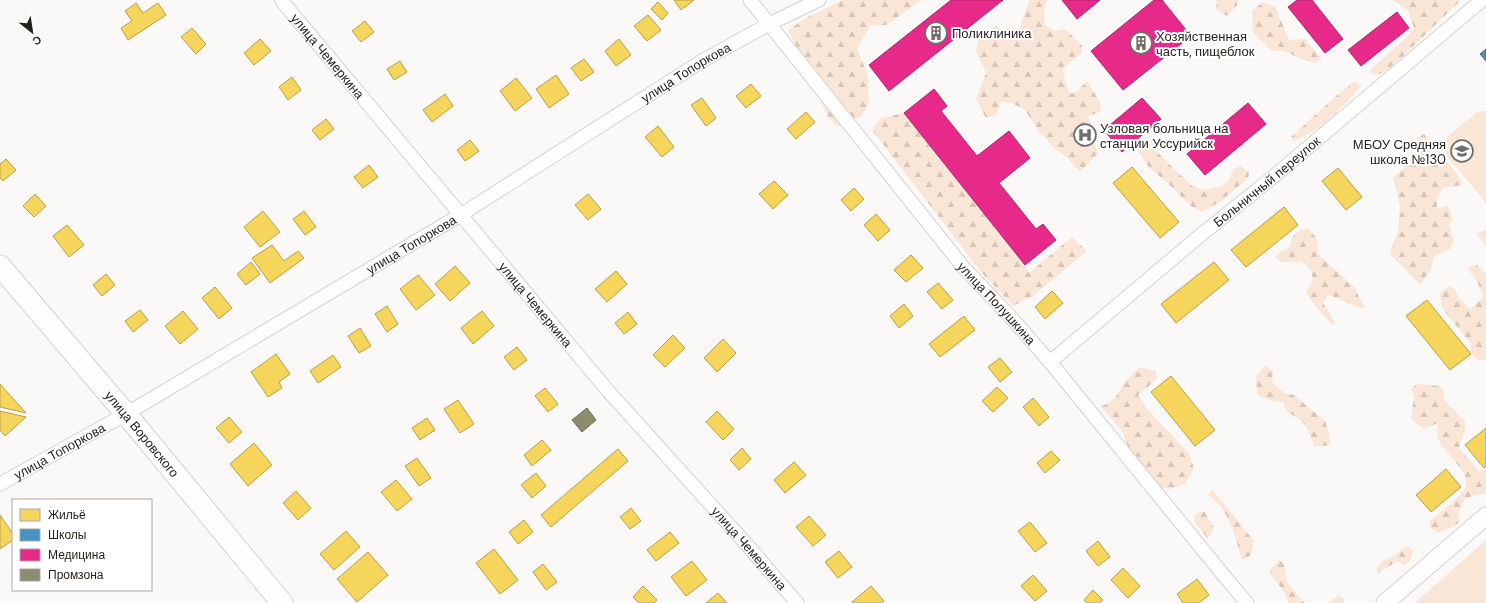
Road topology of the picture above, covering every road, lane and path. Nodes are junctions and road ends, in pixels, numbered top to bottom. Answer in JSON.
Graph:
{"nodes":[{"id":1,"x":281,"y":0,"type":"edge"},
{"id":2,"x":750,"y":0,"type":"edge"},
{"id":3,"x":819,"y":0,"type":"edge"},
{"id":4,"x":1482,"y":0,"type":"edge"},
{"id":5,"x":769,"y":24,"type":"junction"},
{"id":6,"x":462,"y":214,"type":"junction"},
{"id":7,"x":0,"y":266,"type":"edge"},
{"id":8,"x":1050,"y":362,"type":"junction"},
{"id":9,"x":126,"y":414,"type":"junction"},
{"id":10,"x":0,"y":484,"type":"edge"},
{"id":11,"x":1486,"y":516,"type":"edge"},
{"id":12,"x":282,"y":603,"type":"edge"},
{"id":13,"x":797,"y":603,"type":"edge"},
{"id":14,"x":1247,"y":603,"type":"edge"},
{"id":15,"x":1385,"y":603,"type":"edge"}],
"edges":[{"from":1,"to":6,"type":"street","name":"улица Чемеркина"},
{"from":2,"to":5,"type":"street","name":"улица Полушкина"},
{"from":3,"to":5,"type":"street","name":"улица Топоркова"},
{"from":4,"to":8,"type":"street","name":"Больничный переулок"},
{"from":5,"to":6,"type":"street","name":"улица Топоркова"},
{"from":5,"to":8,"type":"street","name":"улица Полушкина"},
{"from":6,"to":9,"type":"street","name":"улица Топоркова"},
{"from":6,"to":13,"type":"street","name":"улица Чемеркина"},
{"from":7,"to":9,"type":"main road","name":"улица Воровского"},
{"from":8,"to":14,"type":"street","name":"улица Полушкина"},
{"from":9,"to":10,"type":"street","name":"улица Топоркова"},
{"from":9,"to":12,"type":"main road","name":"улица Воровского"},
{"from":11,"to":15,"type":"street"}]}
